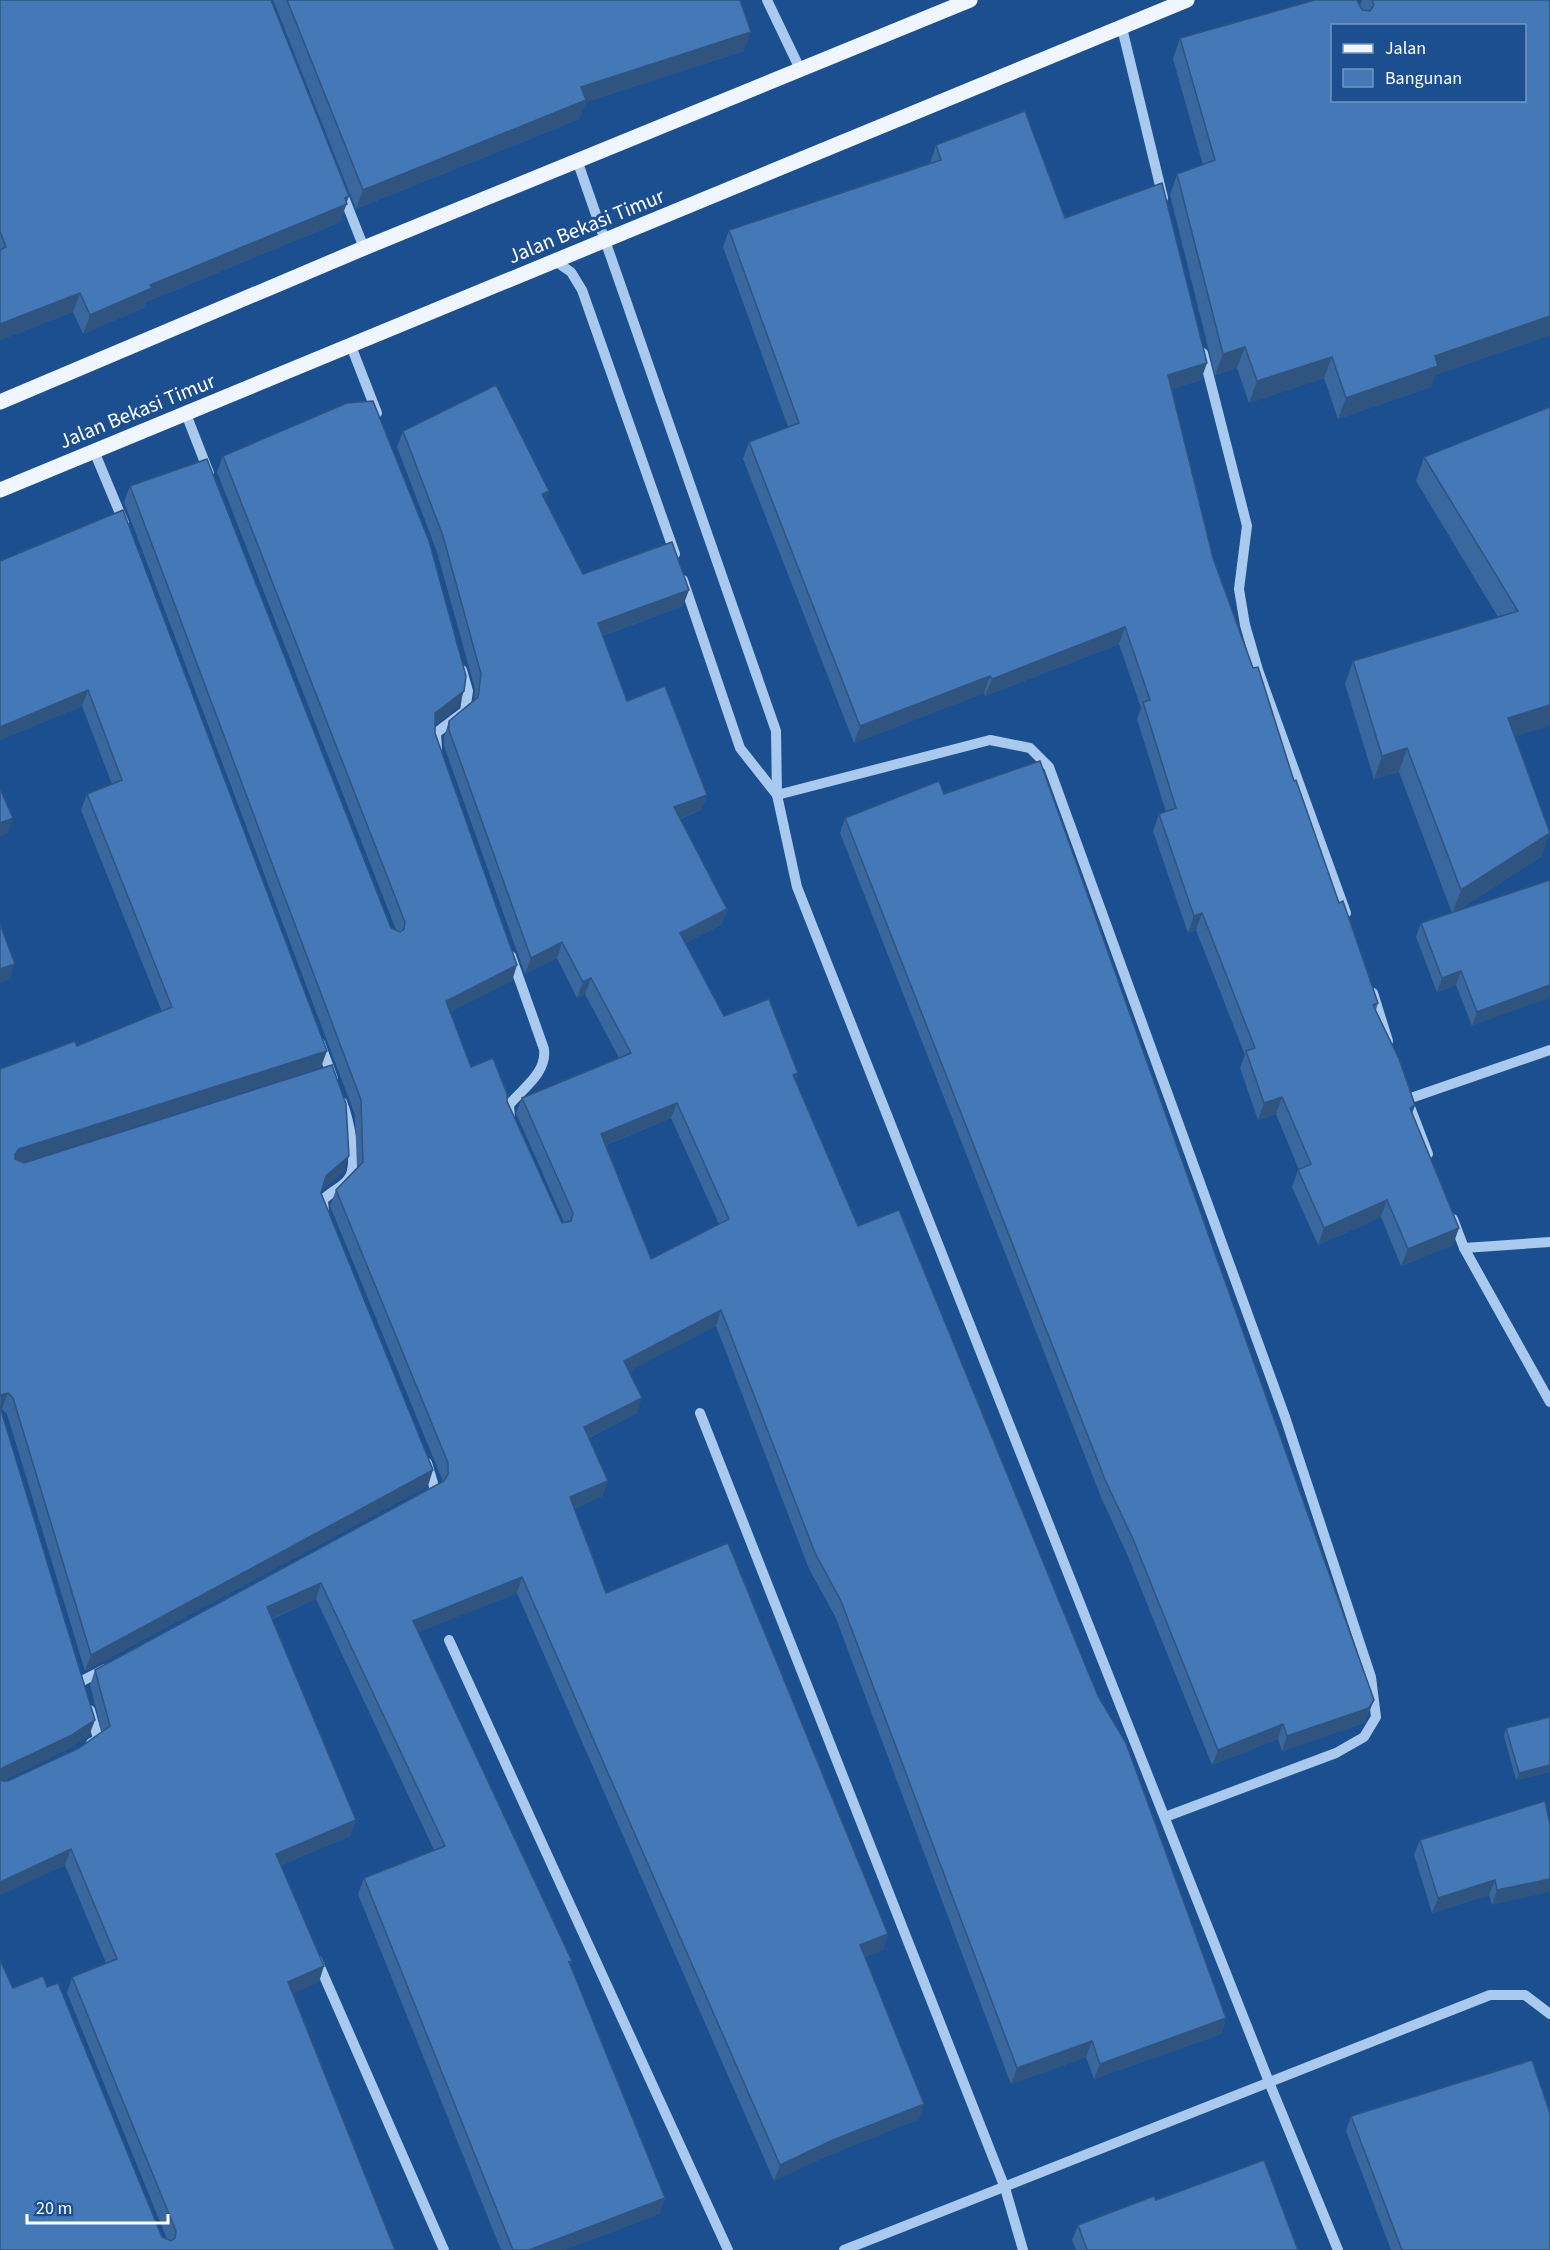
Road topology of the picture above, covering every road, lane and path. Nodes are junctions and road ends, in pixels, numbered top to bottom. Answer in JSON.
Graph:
{"nodes":[{"id":1,"x":767,"y":0,"type":"edge"},
{"id":2,"x":970,"y":0,"type":"edge"},
{"id":3,"x":1187,"y":0,"type":"edge"},
{"id":4,"x":1122,"y":28,"type":"junction"},
{"id":5,"x":800,"y":69,"type":"junction"},
{"id":6,"x":577,"y":160,"type":"junction"},
{"id":7,"x":336,"y":178,"type":"edge"},
{"id":8,"x":1165,"y":206,"type":"edge"},
{"id":9,"x":604,"y":241,"type":"junction"},
{"id":10,"x":364,"y":248,"type":"junction"},
{"id":11,"x":555,"y":261,"type":"junction"},
{"id":12,"x":1200,"y":341,"type":"edge"},
{"id":13,"x":351,"y":345,"type":"junction"},
{"id":14,"x":0,"y":402,"type":"edge"},
{"id":15,"x":186,"y":414,"type":"junction"},
{"id":16,"x":380,"y":420,"type":"edge"},
{"id":17,"x":94,"y":451,"type":"junction"},
{"id":18,"x":214,"y":485,"type":"edge"},
{"id":19,"x":0,"y":490,"type":"edge"},
{"id":20,"x":130,"y":539,"type":"edge"},
{"id":21,"x":459,"y":661,"type":"edge"},
{"id":22,"x":440,"y":758,"type":"edge"},
{"id":23,"x":777,"y":795,"type":"junction"},
{"id":24,"x":1350,"y":925,"type":"edge"},
{"id":25,"x":508,"y":948,"type":"edge"},
{"id":26,"x":1368,"y":980,"type":"edge"},
{"id":27,"x":314,"y":1027,"type":"edge"},
{"id":28,"x":1550,"y":1050,"type":"edge"},
{"id":29,"x":1393,"y":1056,"type":"edge"},
{"id":30,"x":330,"y":1072,"type":"junction"},
{"id":31,"x":319,"y":1075,"type":"edge"},
{"id":32,"x":513,"y":1125,"type":"edge"},
{"id":33,"x":1432,"y":1163,"type":"edge"},
{"id":34,"x":1448,"y":1205,"type":"edge"},
{"id":35,"x":328,"y":1225,"type":"edge"},
{"id":36,"x":1550,"y":1242,"type":"edge"},
{"id":37,"x":1464,"y":1248,"type":"junction"},
{"id":38,"x":1550,"y":1402,"type":"edge"},
{"id":39,"x":700,"y":1413,"type":"dead end"},
{"id":40,"x":422,"y":1450,"type":"edge"},
{"id":41,"x":414,"y":1503,"type":"edge"},
{"id":42,"x":449,"y":1640,"type":"dead end"},
{"id":43,"x":113,"y":1665,"type":"edge"},
{"id":44,"x":78,"y":1670,"type":"edge"},
{"id":45,"x":82,"y":1682,"type":"junction"},
{"id":46,"x":79,"y":1751,"type":"edge"},
{"id":47,"x":1166,"y":1817,"type":"junction"},
{"id":48,"x":313,"y":1950,"type":"edge"},
{"id":49,"x":1550,"y":2014,"type":"edge"},
{"id":50,"x":1269,"y":2082,"type":"junction"},
{"id":51,"x":1005,"y":2188,"type":"junction"},
{"id":52,"x":444,"y":2250,"type":"edge"},
{"id":53,"x":728,"y":2250,"type":"edge"},
{"id":54,"x":844,"y":2250,"type":"edge"},
{"id":55,"x":1023,"y":2250,"type":"edge"},
{"id":56,"x":1338,"y":2250,"type":"edge"}],
"edges":[{"from":1,"to":5,"type":"street"},
{"from":2,"to":5,"type":"main road"},
{"from":3,"to":4,"type":"main road","name":"Jalan Bekasi Timur"},
{"from":4,"to":8,"type":"street"},
{"from":4,"to":9,"type":"main road","name":"Jalan Bekasi Timur"},
{"from":5,"to":6,"type":"main road"},
{"from":6,"to":9,"type":"street"},
{"from":6,"to":10,"type":"main road"},
{"from":7,"to":10,"type":"street"},
{"from":9,"to":11,"type":"main road","name":"Jalan Bekasi Timur"},
{"from":9,"to":23,"type":"street"},
{"from":10,"to":14,"type":"main road"},
{"from":11,"to":13,"type":"main road","name":"Jalan Bekasi Timur"},
{"from":11,"to":23,"type":"street"},
{"from":12,"to":24,"type":"street"},
{"from":13,"to":15,"type":"main road","name":"Jalan Bekasi Timur"},
{"from":13,"to":16,"type":"street"},
{"from":15,"to":17,"type":"main road","name":"Jalan Bekasi Timur"},
{"from":15,"to":18,"type":"street"},
{"from":17,"to":19,"type":"main road","name":"Jalan Bekasi Timur"},
{"from":17,"to":20,"type":"street"},
{"from":21,"to":22,"type":"street"},
{"from":23,"to":47,"type":"street"},
{"from":23,"to":47,"type":"street"},
{"from":25,"to":32,"type":"street"},
{"from":26,"to":29,"type":"street"},
{"from":27,"to":30,"type":"street"},
{"from":28,"to":33,"type":"street"},
{"from":30,"to":31,"type":"street"},
{"from":30,"to":35,"type":"street"},
{"from":34,"to":37,"type":"street"},
{"from":36,"to":37,"type":"street"},
{"from":37,"to":38,"type":"street"},
{"from":39,"to":51,"type":"street"},
{"from":40,"to":41,"type":"street"},
{"from":42,"to":53,"type":"street"},
{"from":43,"to":45,"type":"street"},
{"from":44,"to":45,"type":"street"},
{"from":45,"to":46,"type":"street"},
{"from":47,"to":50,"type":"street"},
{"from":48,"to":52,"type":"street"},
{"from":49,"to":50,"type":"street"},
{"from":50,"to":51,"type":"street"},
{"from":50,"to":56,"type":"street"},
{"from":51,"to":54,"type":"street"},
{"from":51,"to":55,"type":"street"}]}
